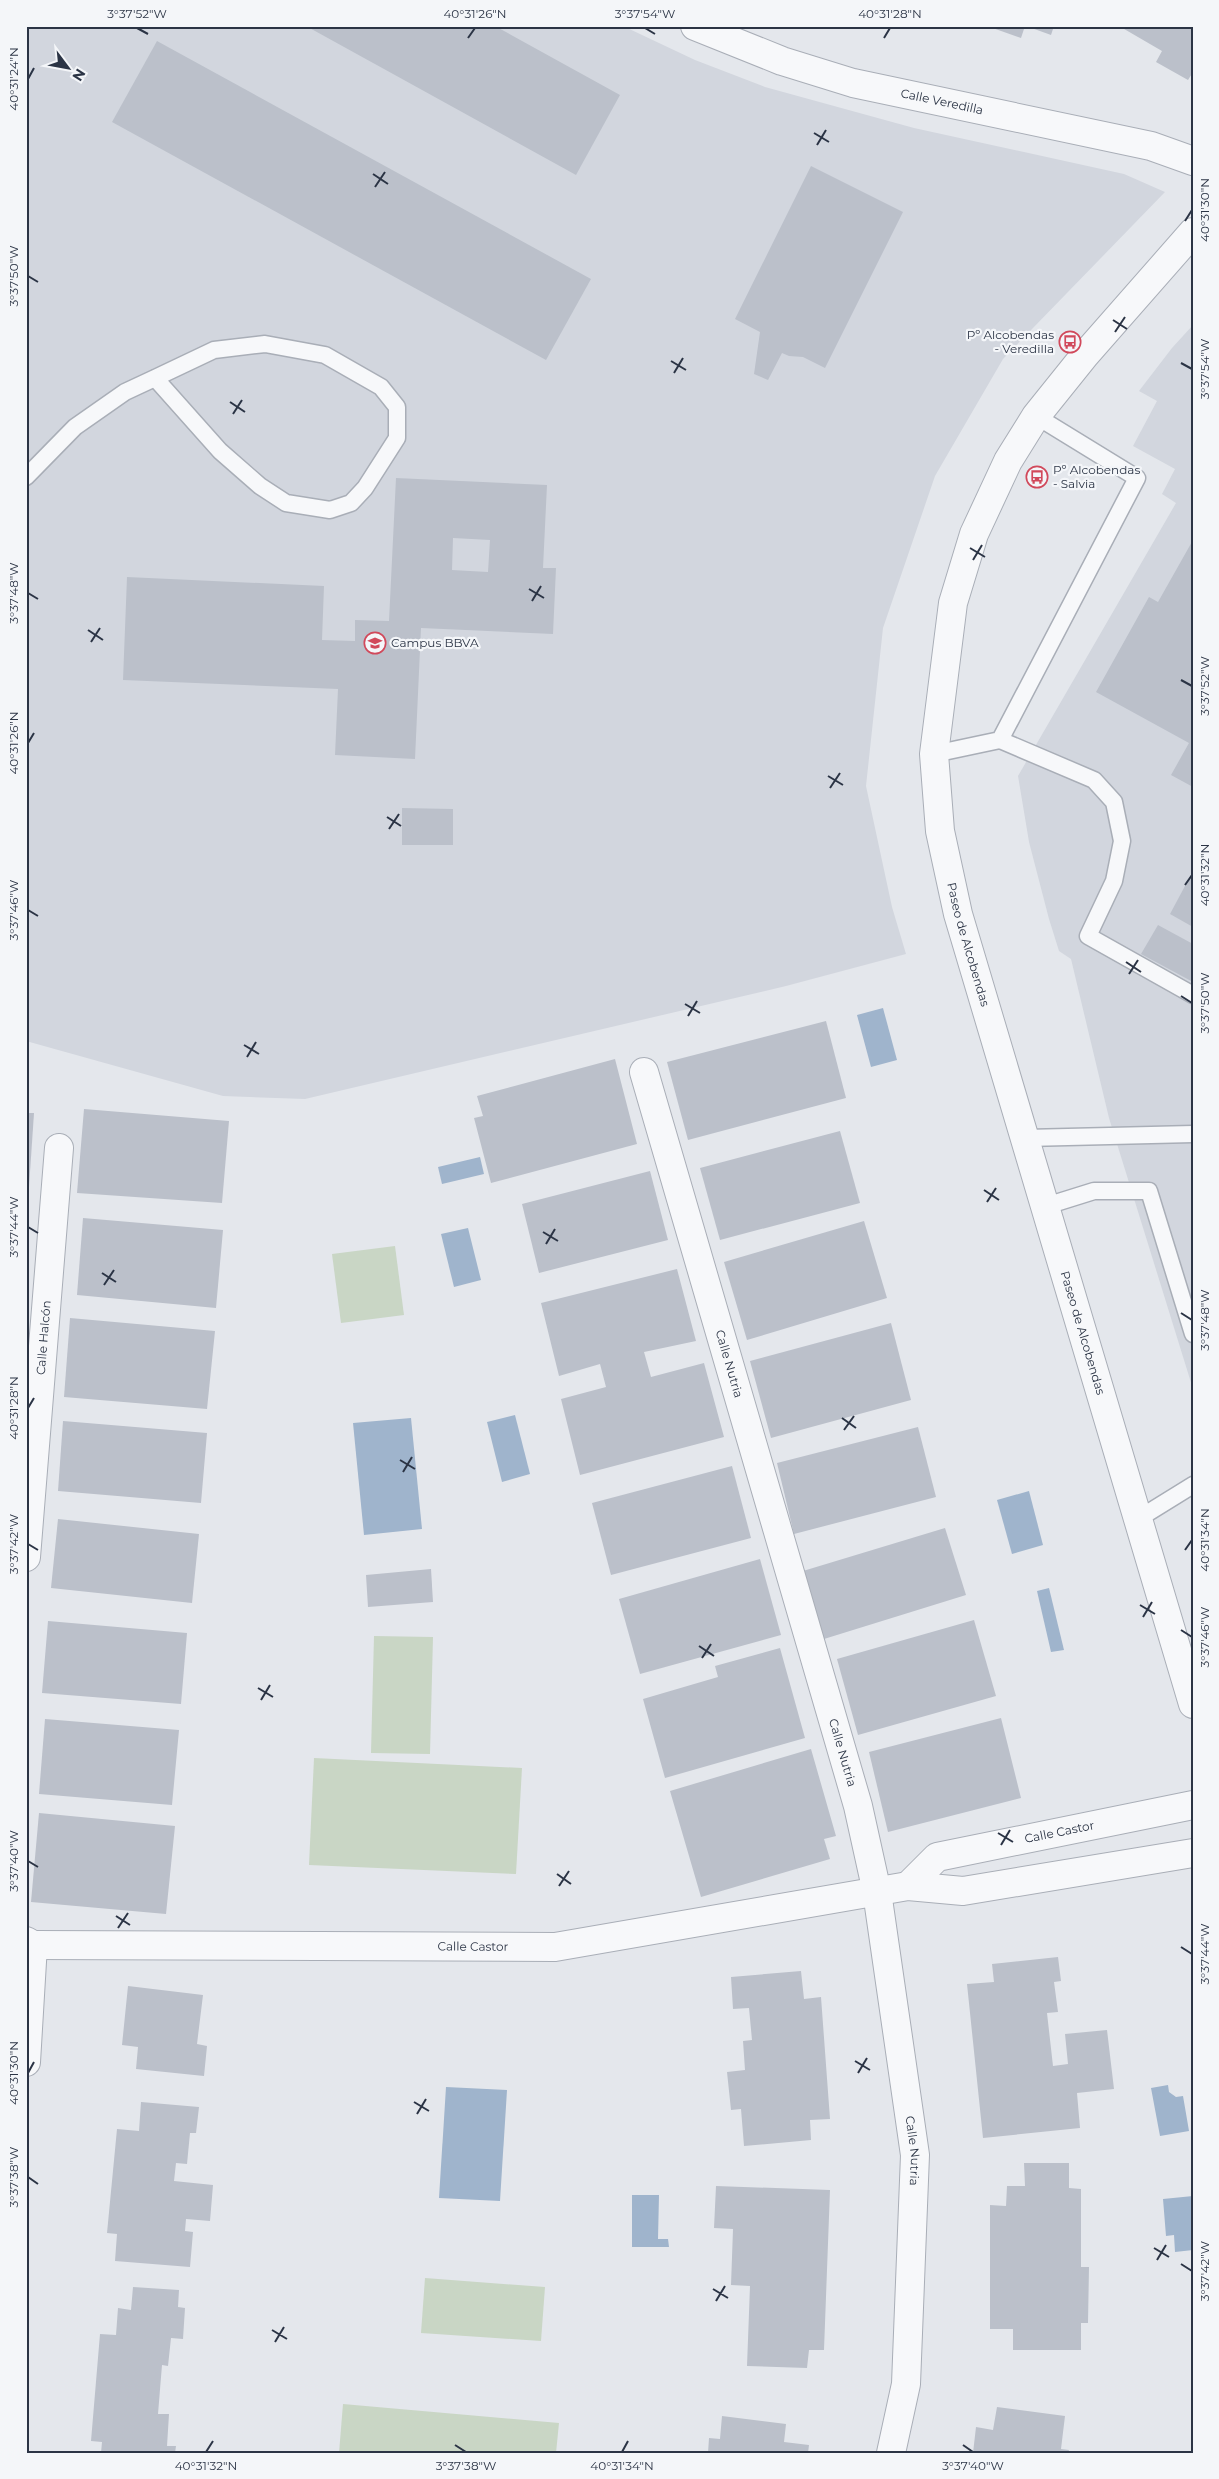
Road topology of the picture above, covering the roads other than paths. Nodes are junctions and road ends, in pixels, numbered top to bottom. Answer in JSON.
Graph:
{"nodes":[{"id":1,"x":695,"y":26,"type":"edge"},
{"id":2,"x":1193,"y":161,"type":"edge"},
{"id":3,"x":1193,"y":232,"type":"edge"},
{"id":4,"x":155,"y":378,"type":"junction"},
{"id":5,"x":1036,"y":416,"type":"junction"},
{"id":6,"x":26,"y":477,"type":"edge"},
{"id":7,"x":1000,"y":740,"type":"junction"},
{"id":8,"x":934,"y":754,"type":"junction"},
{"id":9,"x":1193,"y":996,"type":"edge"},
{"id":10,"x":644,"y":1072,"type":"dead end"},
{"id":11,"x":1193,"y":1134,"type":"edge"},
{"id":12,"x":1026,"y":1138,"type":"junction"},
{"id":13,"x":59,"y":1148,"type":"dead end"},
{"id":14,"x":1046,"y":1206,"type":"junction"},
{"id":15,"x":1193,"y":1334,"type":"edge"},
{"id":16,"x":1193,"y":1485,"type":"edge"},
{"id":17,"x":1138,"y":1519,"type":"junction"},
{"id":18,"x":26,"y":1557,"type":"edge"},
{"id":19,"x":1193,"y":1704,"type":"edge"},
{"id":20,"x":1193,"y":1805,"type":"edge"},
{"id":21,"x":1193,"y":1853,"type":"edge"},
{"id":22,"x":908,"y":1886,"type":"junction"},
{"id":23,"x":877,"y":1892,"type":"junction"},
{"id":24,"x":30,"y":1943,"type":"edge"},
{"id":25,"x":26,"y":2062,"type":"edge"},
{"id":26,"x":891,"y":2453,"type":"edge"}],
"edges":[{"from":1,"to":2,"type":"street","name":"Calle Veredilla"},
{"from":3,"to":5,"type":"street","name":"Paseo de Alcobendas"},
{"from":4,"to":4,"type":"lane"},
{"from":4,"to":6,"type":"lane"},
{"from":5,"to":7,"type":"lane"},
{"from":5,"to":8,"type":"street","name":"Paseo de Alcobendas"},
{"from":7,"to":8,"type":"lane"},
{"from":7,"to":9,"type":"lane"},
{"from":8,"to":12,"type":"street","name":"Paseo de Alcobendas"},
{"from":10,"to":23,"type":"street","name":"Calle Nutria"},
{"from":11,"to":12,"type":"lane"},
{"from":12,"to":14,"type":"street","name":"Paseo de Alcobendas"},
{"from":13,"to":18,"type":"street","name":"Calle Halcón"},
{"from":14,"to":15,"type":"lane"},
{"from":14,"to":17,"type":"street","name":"Paseo de Alcobendas"},
{"from":16,"to":17,"type":"lane"},
{"from":17,"to":19,"type":"street","name":"Paseo de Alcobendas"},
{"from":20,"to":22,"type":"street","name":"Calle Castor"},
{"from":21,"to":22,"type":"street","name":"Calle Castor"},
{"from":22,"to":23,"type":"street","name":"Calle Castor"},
{"from":23,"to":24,"type":"street","name":"Calle Castor"},
{"from":23,"to":26,"type":"street","name":"Calle Nutria"},
{"from":24,"to":25,"type":"street"}]}
